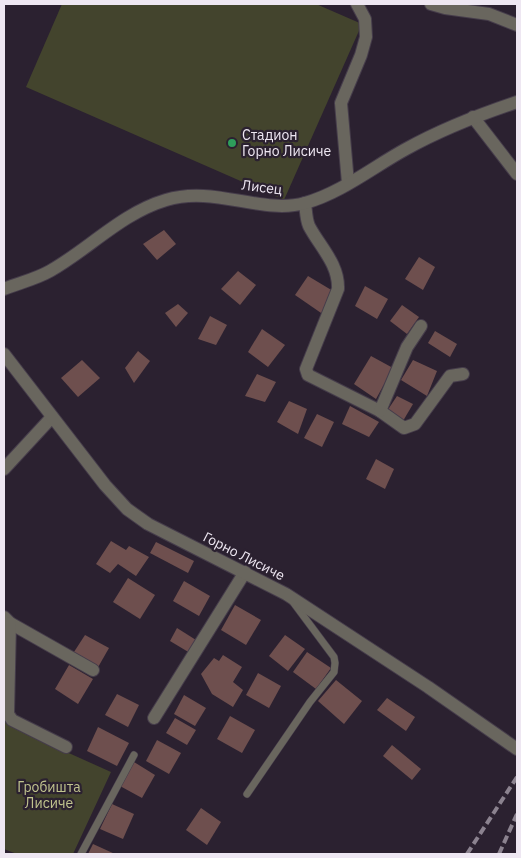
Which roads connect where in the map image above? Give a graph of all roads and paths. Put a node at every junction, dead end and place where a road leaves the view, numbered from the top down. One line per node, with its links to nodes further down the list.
1 (357, 4): 7 (street)
2 (431, 4): 3 (street)
3 (517, 25)
4 (517, 102): 5 (street, Лисец)
5 (473, 117): 6 (street); 7 (street, Лисец)
6 (517, 174)
7 (348, 183): 8 (street, Лисец)
8 (305, 203): 9 (street, Лисец); 13 (street)
9 (4, 289)
10 (421, 326): 13 (street)
11 (4, 354): 14 (street, Горно Лисиче)
12 (463, 374): 13 (street)
13 (380, 411)
14 (52, 417): 15 (street); 16 (street, Горно Лисиче)
15 (4, 469)
16 (245, 572): 17 (street, Горно Лисиче); 20 (street)
17 (286, 594): 22 (street, Горно Лисиче); 24 (lane)
18 (7, 620): 19 (street); 21 (street)
19 (93, 670)
20 (154, 718)
21 (66, 747)
22 (514, 747)
23 (134, 755): 25 (lane)
24 (247, 794)
25 (81, 854)

